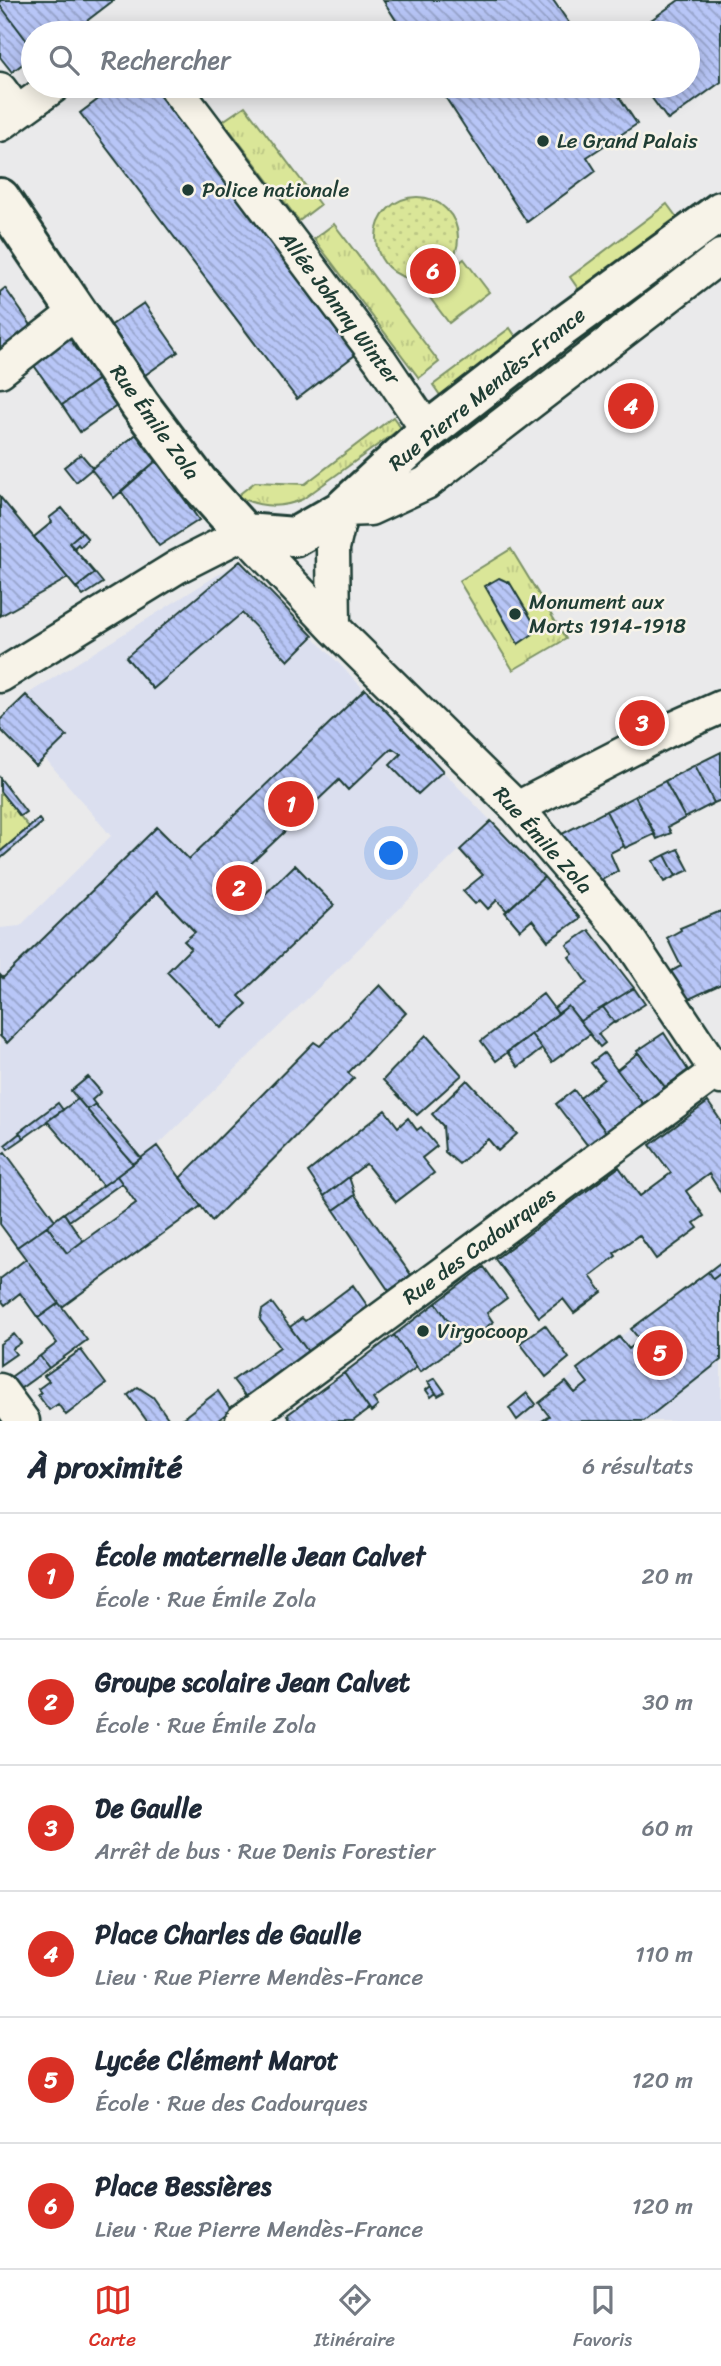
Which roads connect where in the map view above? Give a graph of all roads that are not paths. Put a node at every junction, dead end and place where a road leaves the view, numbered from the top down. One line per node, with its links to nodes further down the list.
1 (28, 98): 3 (street)
2 (183, 98): 9 (street, Allée Johnny Winter)
3 (6, 108)
4 (0, 198): 7 (main road, Rue Émile Zola)
5 (721, 211): 9 (main road, Rue Pierre Mendès-France)
6 (721, 256): 10 (street)
7 (77, 311): 8 (street); 11 (main road, Rue Émile Zola)
8 (0, 371)
9 (428, 431): 10 (main road, Rue Pierre Mendès-France)
10 (342, 510): 11 (main road, Rue Pierre Mendès-France); 12 (street)
11 (244, 533): 12 (street, Rue Émile Zola); 13 (street)
12 (334, 628): 15 (street, Rue Émile Zola)
13 (0, 676)
14 (721, 708): 15 (street)
15 (517, 808): 16 (street, Rue Émile Zola)
16 (719, 1072): 19 (street, Rue des Cadourques)
17 (0, 1390): 18 (street)
18 (23, 1421)
19 (242, 1421)

